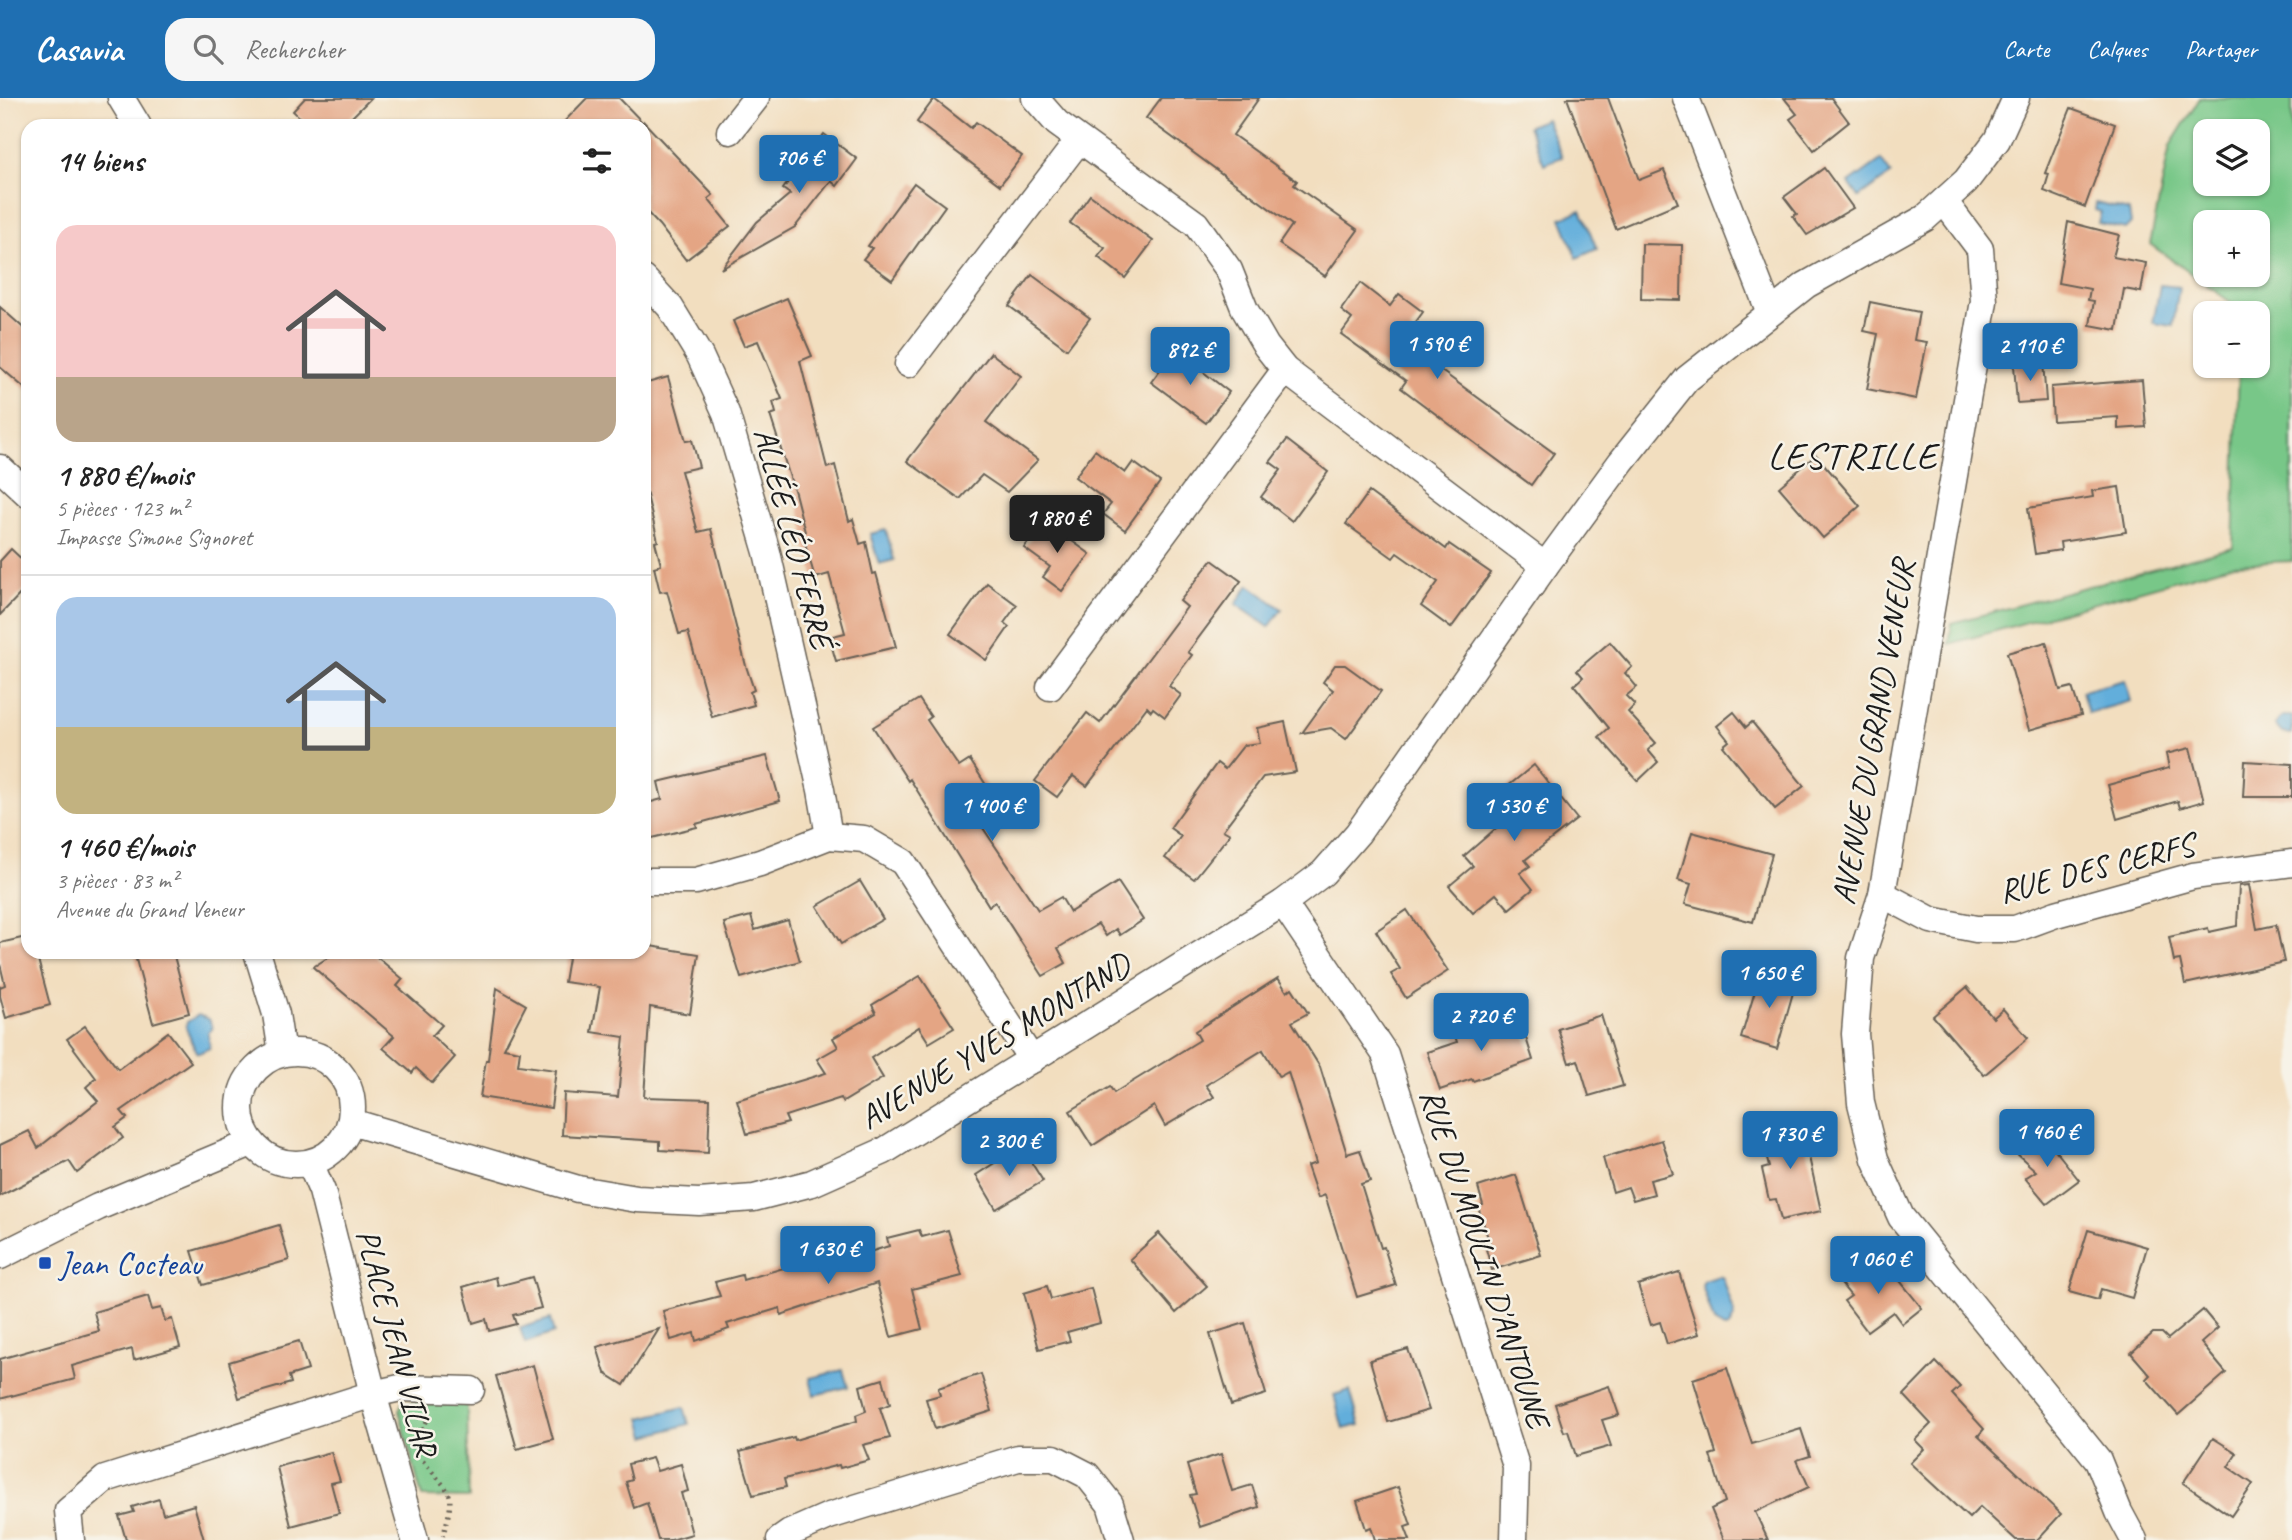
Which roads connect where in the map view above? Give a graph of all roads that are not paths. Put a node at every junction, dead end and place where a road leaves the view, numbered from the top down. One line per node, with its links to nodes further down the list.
1 (121, 98): 6 (street)
2 (756, 98): 7 (street)
3 (1035, 98): 8 (street)
4 (1686, 98): 11 (street)
5 (2016, 98): 9 (street, AVENUE YVES MONTAND)
6 (134, 119)
7 (730, 131)
8 (1079, 140): 12 (street); 13 (street)
9 (1944, 201): 11 (street, AVENUE YVES MONTAND); 21 (street, AVENUE DU GRAND VENEUR)
10 (651, 287): 18 (street, ALLÉE LÉO FERRÉ)
11 (1770, 313): 16 (street, AVENUE YVES MONTAND)
12 (908, 364)
13 (1285, 370): 16 (street); 17 (street)
14 (0, 468): 15 (street)
15 (21, 488)
16 (1545, 566): 22 (street, AVENUE YVES MONTAND)
17 (1050, 687)
18 (829, 836): 20 (street); 25 (street)
19 (2292, 863): 21 (street, RUE DES CERFS)
20 (651, 881)
21 (1882, 894): 37 (street, AVENUE DU GRAND VENEUR)
22 (1283, 903): 25 (street, AVENUE YVES MONTAND); 36 (street, RUE DU MOULIN D'ANTOUNE)
23 (259, 959): 24 (street)
24 (282, 1053): 26 (street); 27 (street)
25 (1032, 1060): 26 (street, AVENUE YVES MONTAND)
26 (351, 1122): 28 (street)
27 (251, 1143): 28 (street); 29 (street)
28 (310, 1163): 31 (street, PLACE JEAN VILAR)
29 (0, 1256)
30 (471, 1390): 31 (street)
31 (373, 1394): 32 (street); 33 (street, PLACE JEAN VILAR)
32 (71, 1540)
33 (415, 1540)
34 (780, 1540): 35 (street)
35 (1121, 1540)
36 (1514, 1540)
37 (2134, 1540)

